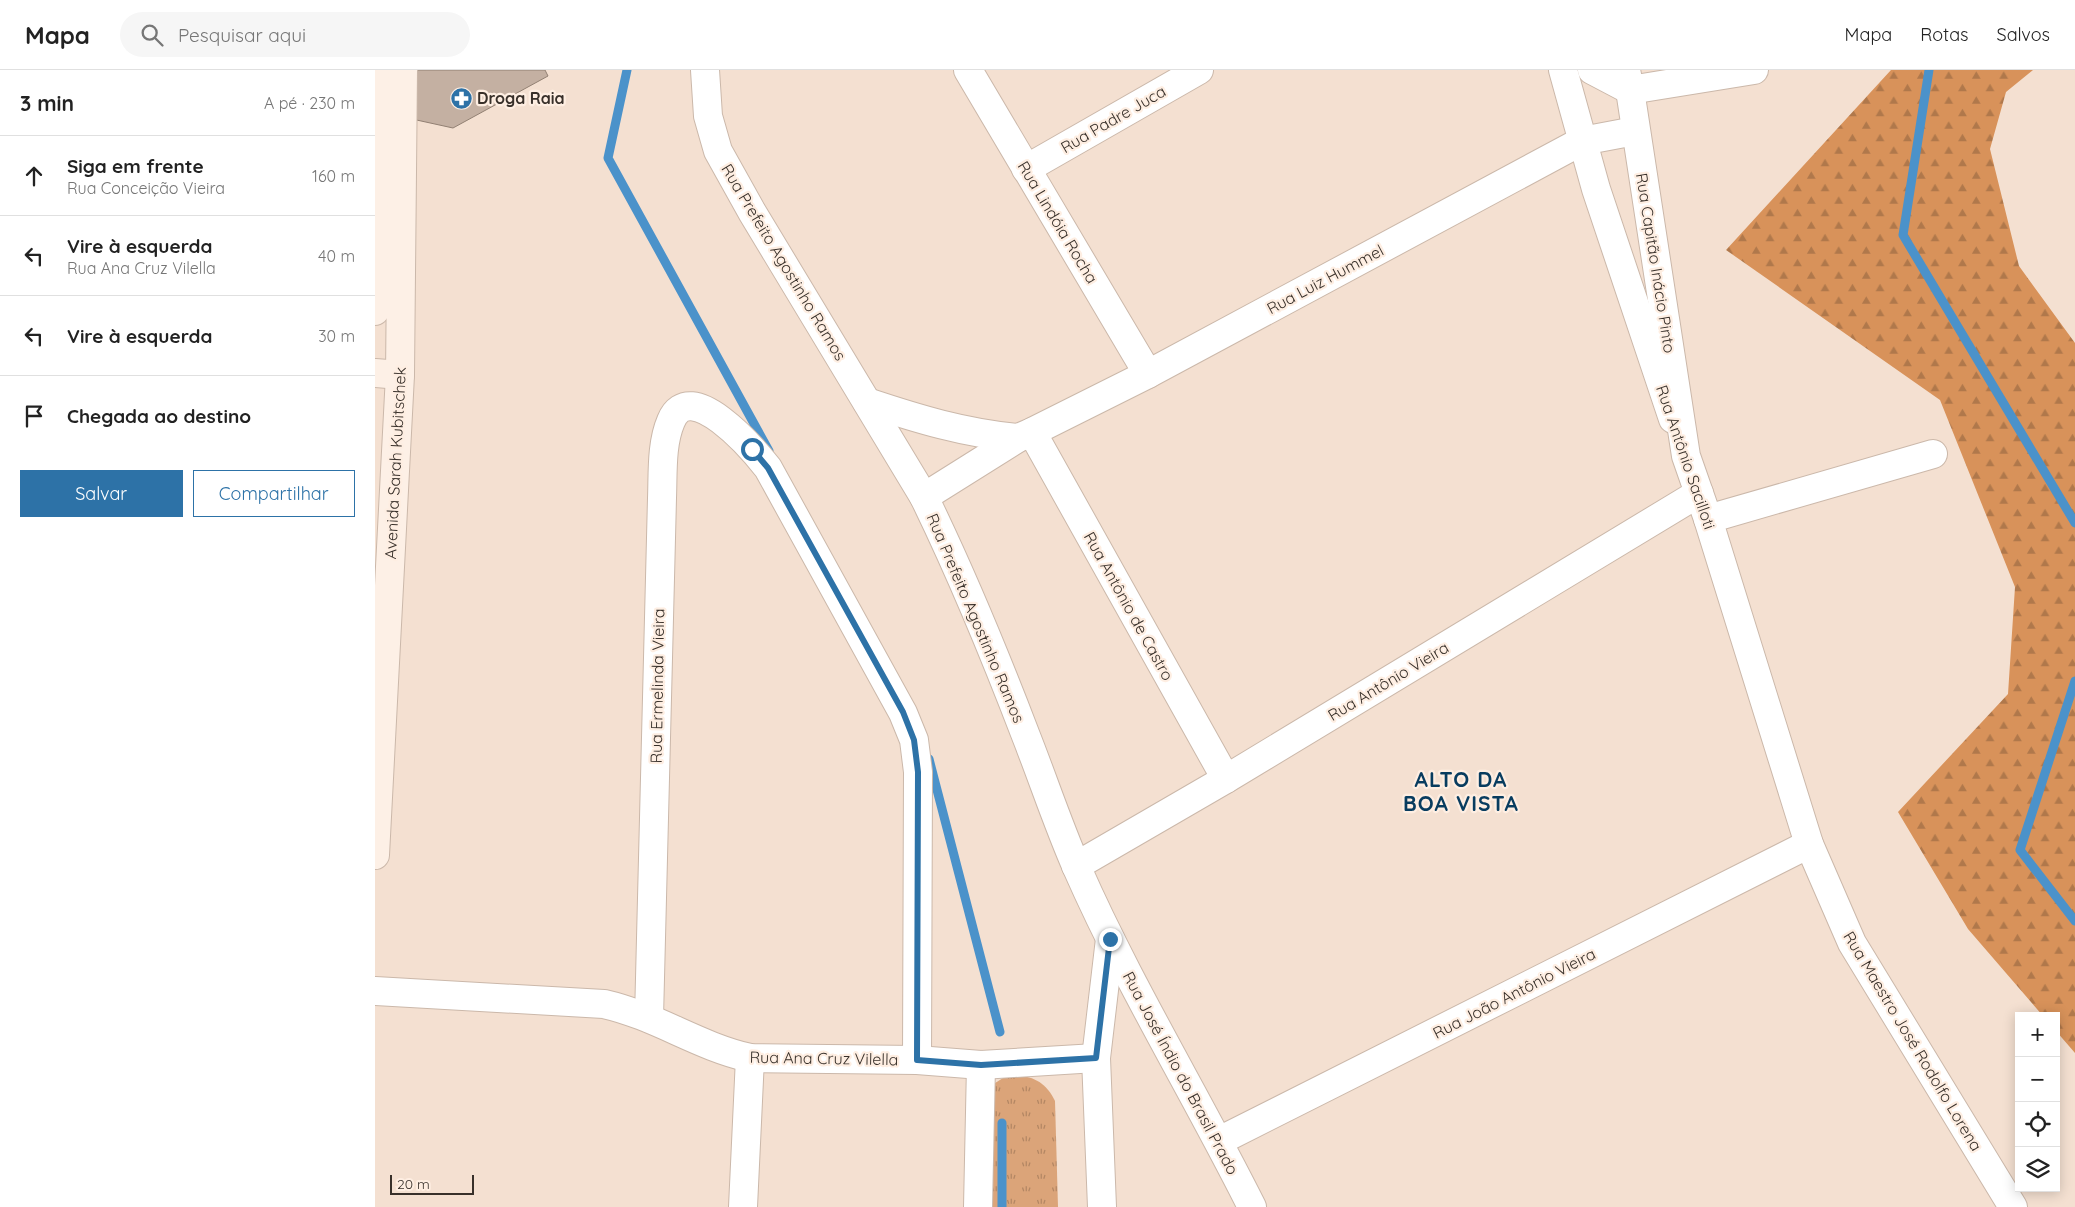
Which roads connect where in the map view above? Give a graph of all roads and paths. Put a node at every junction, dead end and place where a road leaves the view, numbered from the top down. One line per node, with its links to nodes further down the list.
1 (385, 70): 13 (main road)
2 (403, 70): 14 (main road, Avenida Sarah Kubitschek)
3 (705, 70): 16 (street, Rua Prefeito Agostinho Ramos)
4 (968, 70): 12 (street, Rua Lindóia Rocha)
5 (1199, 70): 12 (street, Rua Padre Juca)
6 (1563, 70): 11 (street, Rua Antônio Sacilloti)
7 (1591, 70): 9 (street)
8 (1754, 70): 9 (street)
9 (1628, 80): 10 (street, Rua Capitão Inácio Pinto)
10 (1635, 131): 11 (street, Rua Luiz Hummel); 19 (street, Rua Capitão Inácio Pinto)
11 (1582, 141): 15 (street, Rua Luiz Hummel); 19 (street, Rua Antônio Sacilloti)
12 (1026, 169): 15 (street, Rua Lindóia Rocha)
13 (375, 312)
14 (388, 374): 24 (main road, Avenida Sarah Kubitschek)
15 (1148, 374): 17 (street, Rua Luiz Hummel)
16 (867, 402): 17 (street); 20 (street, Rua Prefeito Agostinho Ramos)
17 (1025, 435): 20 (street, Rua Luiz Hummel); 22 (street, Rua Antônio de Castro)
18 (1933, 454): 21 (street, Rua Antônio Vieira)
19 (1686, 456): 21 (street, Rua Antônio Sacilloti)
20 (924, 497): 25 (street, Rua Prefeito Agostinho Ramos)
21 (1704, 506): 22 (street, Rua Antônio Vieira); 23 (street, Rua Antônio Sacilloti)
22 (1226, 779): 25 (street, Rua Antônio Vieira)
23 (1809, 844): 33 (street, Rua João Antônio Vieira); 38 (street, Rua Maestro José Rodolfo Lorena)
24 (375, 855)
25 (1076, 866): 26 (street, Rua Prefeito Agostinho Ramos)
26 (1110, 939): 30 (street); 33 (street, Rua José Índio do Brasil Prado)
27 (375, 991): 28 (street, Rua Ana Cruz Vilella)
28 (649, 1018): 29 (street, Rua Ana Cruz Vilella); 31 (street, Rua Ermelinda Vieira)
29 (750, 1058): 31 (street, Rua Ana Cruz Vilella); 34 (street)
30 (1096, 1058): 32 (street, Rua Ana Cruz Vilella); 36 (street)
31 (917, 1060): 32 (street, Rua Ana Cruz Vilella)
32 (981, 1065): 35 (street)
33 (1219, 1141): 37 (street, Rua José Índio do Brasil Prado)
34 (743, 1207)
35 (978, 1207)
36 (1102, 1207)
37 (1252, 1207)
38 (2013, 1207)

